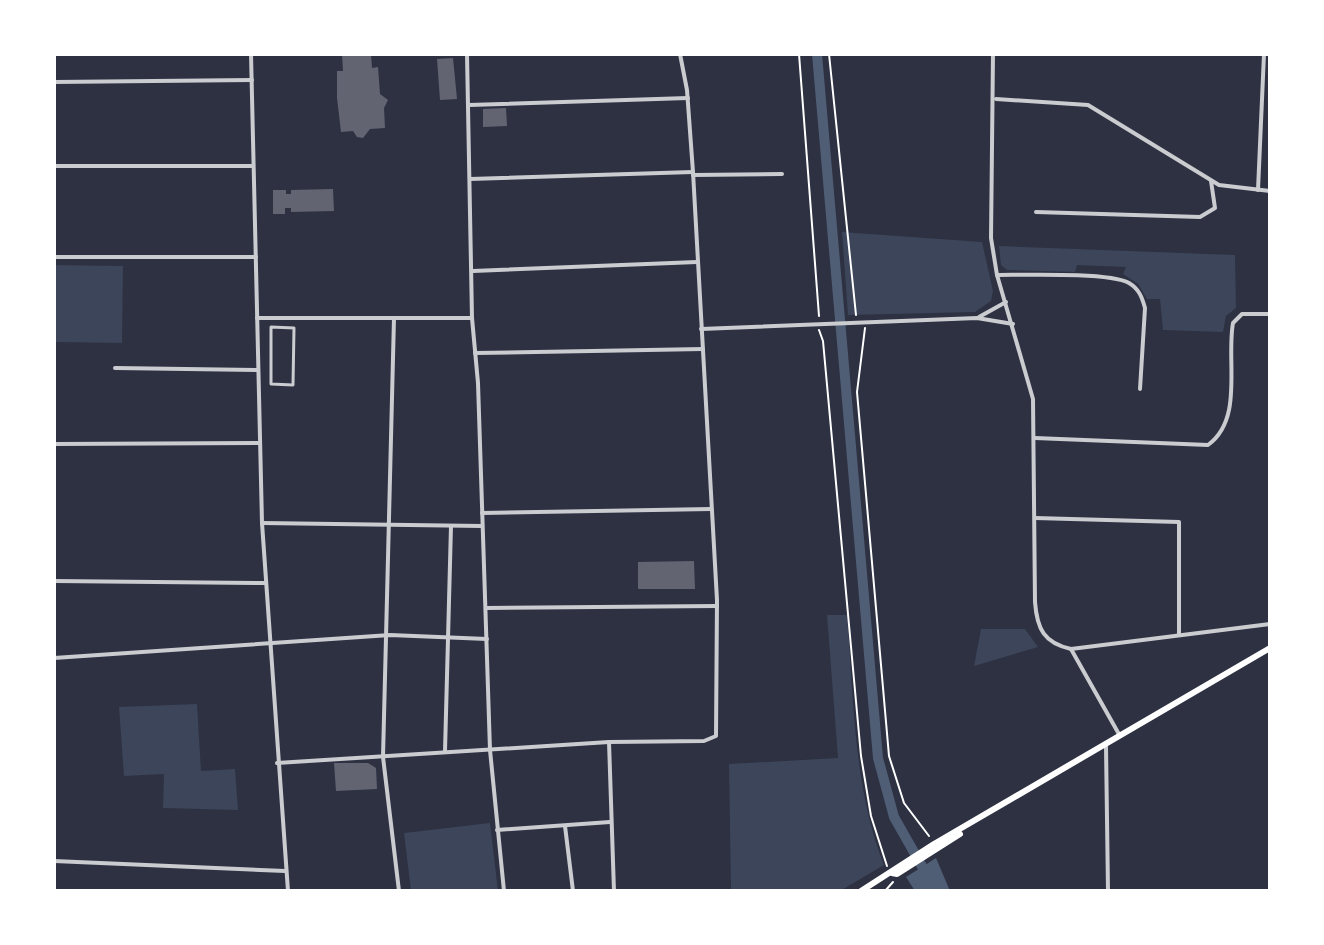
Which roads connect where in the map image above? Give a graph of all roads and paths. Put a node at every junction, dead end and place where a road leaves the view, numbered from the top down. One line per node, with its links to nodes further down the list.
1 (251, 54): 8 (street)
2 (467, 54): 12 (street)
3 (680, 54): 10 (street)
4 (799, 54): 34 (path)
5 (829, 54): 33 (path)
6 (993, 54): 11 (street)
7 (1264, 54): 19 (street)
8 (252, 80): 9 (street); 14 (street)
9 (54, 82)
10 (688, 98): 12 (street); 15 (street)
11 (995, 99): 18 (street); 26 (street)
12 (469, 105): 17 (street)
13 (54, 166): 14 (street)
14 (253, 166): 23 (street)
15 (693, 174): 16 (street); 17 (street); 24 (street)
16 (782, 174)
17 (470, 179): 25 (street)
18 (1211, 181): 19 (street); 21 (street)
19 (1258, 190): 20 (street)
20 (1270, 191)
21 (1036, 212)
22 (54, 257): 23 (street)
23 (256, 257): 29 (street)
24 (697, 262): 25 (street); 37 (street)
25 (473, 271): 31 (street)
26 (997, 275): 27 (street); 42 (street)
27 (1006, 302): 32 (street); 35 (street)
28 (1270, 314): 43 (street)
29 (257, 318): 30 (street); 41 (street)
30 (394, 318): 31 (street); 50 (street)
31 (472, 318): 39 (street)
32 (977, 318): 33 (street); 35 (street)
33 (865, 322): 34 (street); 76 (path)
34 (820, 324): 37 (street); 79 (path)
35 (1013, 324): 43 (street)
36 (271, 327): 36 (street)
37 (701, 329): 38 (street)
38 (703, 349): 39 (street); 46 (street)
39 (475, 353): 47 (street)
40 (115, 368): 41 (street)
41 (258, 370): 44 (street)
42 (1140, 389)
43 (1035, 438): 48 (street)
44 (259, 443): 45 (street); 49 (street)
45 (54, 444)
46 (712, 509): 47 (street); 55 (street)
47 (482, 513): 52 (street)
48 (1035, 518): 59 (street); 64 (street)
49 (262, 523): 50 (street); 54 (street)
50 (388, 525): 51 (street); 58 (street)
51 (451, 526): 52 (street); 60 (street)
52 (482, 526): 56 (street)
53 (54, 581): 54 (street)
54 (266, 583): 62 (street)
55 (717, 606): 56 (street); 67 (street)
56 (486, 608): 61 (street)
57 (1270, 624): 59 (street)
58 (386, 635): 60 (street); 62 (street); 71 (street)
59 (1179, 635): 64 (street)
60 (447, 637): 61 (street); 70 (street)
61 (487, 639): 69 (street)
62 (268, 645): 65 (street); 72 (street)
63 (1270, 648): 66 (main road)
64 (1071, 649): 66 (street)
65 (54, 658)
66 (1121, 738): 68 (main road)
67 (609, 742): 69 (street); 73 (street)
68 (1106, 746): 76 (main road); 89 (street)
69 (490, 750): 70 (street); 75 (street)
70 (445, 751): 71 (street)
71 (383, 757): 72 (street); 81 (street)
72 (277, 763): 78 (street)
73 (611, 822): 74 (street); 84 (street)
74 (565, 826): 75 (street); 83 (street)
75 (497, 830): 82 (street)
76 (934, 845): 79 (main road)
77 (54, 861): 78 (street)
78 (285, 871): 80 (street)
79 (891, 873): 85 (main road); 86 (path)
80 (288, 891)
81 (399, 891)
82 (504, 891)
83 (573, 891)
84 (614, 891)
85 (861, 891)
86 (885, 891)
87 (890, 891): 88 (path)
88 (904, 891)
89 (1108, 891)

